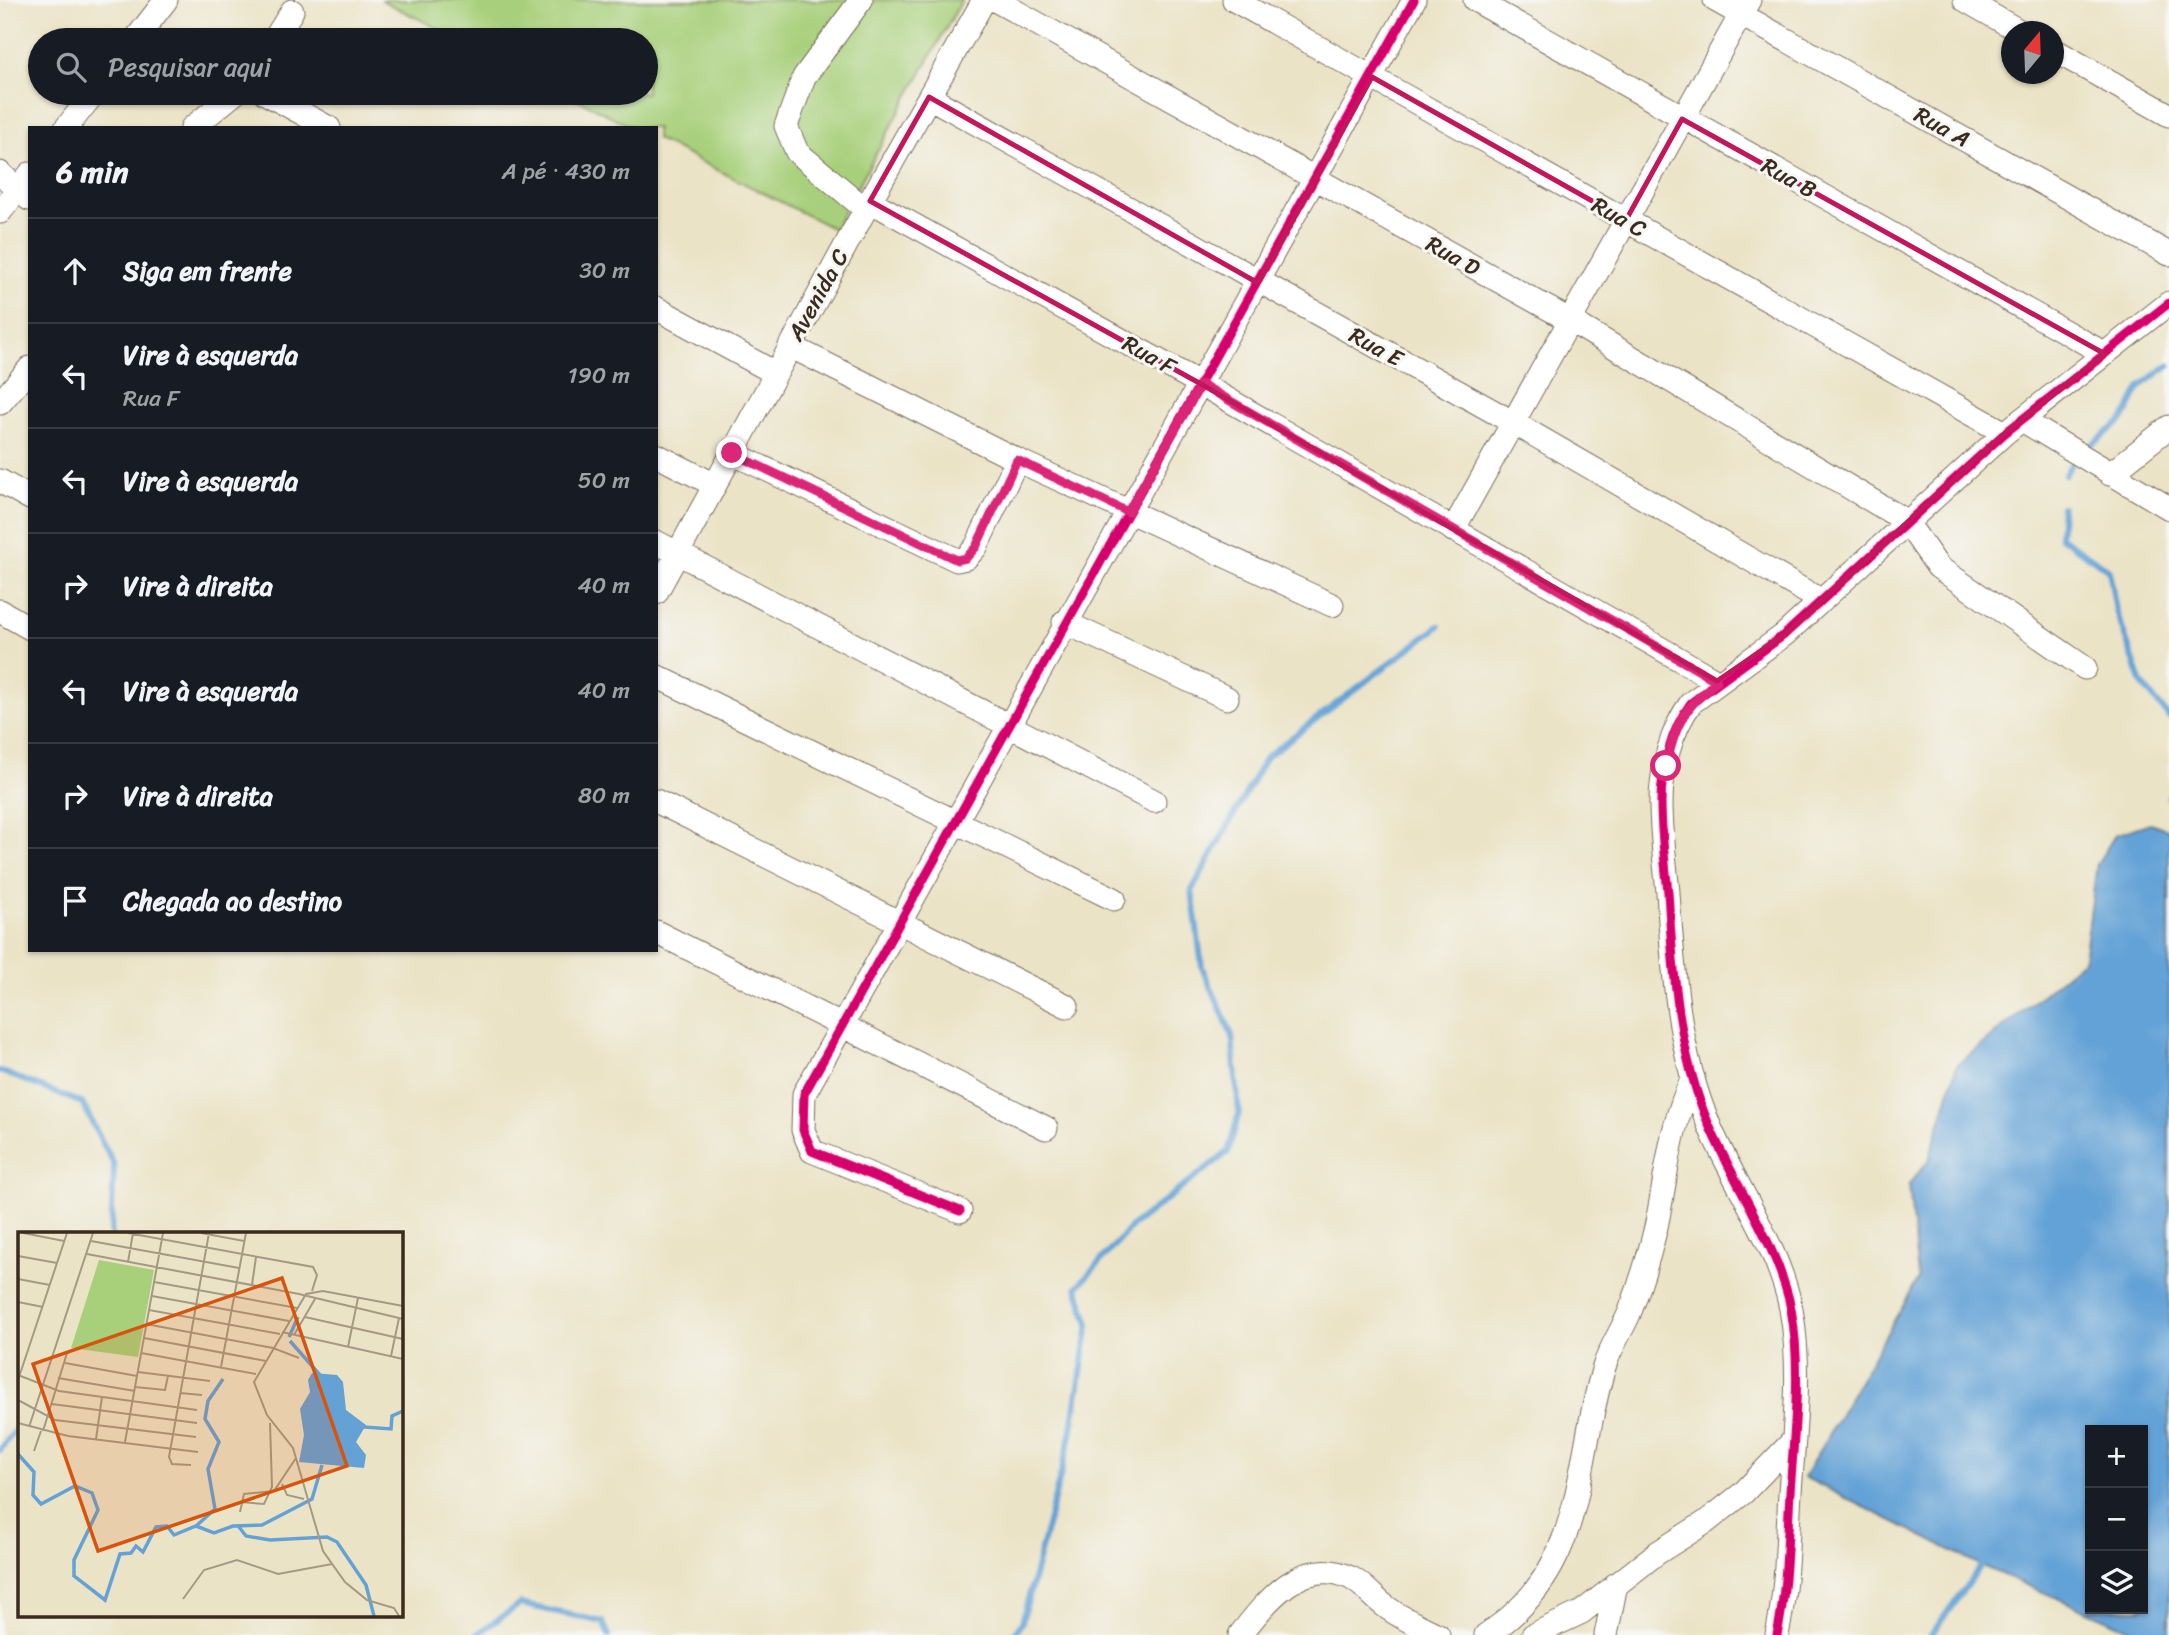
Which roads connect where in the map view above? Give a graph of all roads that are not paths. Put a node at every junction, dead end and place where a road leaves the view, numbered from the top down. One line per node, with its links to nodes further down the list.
1 (166, 0): 13 (street)
2 (861, 0): 29 (street, Rua F)
3 (984, 0): 17 (street, Avenida C)
4 (995, 0): 27 (street, Rua D)
5 (1234, 0): 16 (street, Rua C)
6 (1414, 0): 16 (street)
7 (1475, 0): 22 (street, Rua B)
8 (1715, 0): 10 (street, Rua A)
9 (1965, 0): 12 (street)
10 (1745, 7): 22 (street); 32 (street, Rua A)
11 (292, 11): 14 (street)
12 (2002, 21)
13 (144, 28)
14 (281, 28)
15 (2064, 56): 21 (street)
16 (1372, 77): 27 (street); 31 (street, Rua C)
17 (929, 97): 29 (street, Avenida C); 33 (street, Rua E)
18 (84, 105): 23 (street)
19 (220, 105): 24 (street)
20 (287, 105): 25 (street)
21 (2169, 115)
22 (1682, 119): 31 (street); 38 (street, Rua B)
23 (68, 126)
24 (194, 126)
25 (325, 126)
26 (0, 173): 28 (street)
27 (1314, 179): 33 (street); 36 (street, Rua D)
28 (26, 187): 30 (street)
29 (867, 205): 37 (street, Avenida C); 41 (street, Rua F)
30 (0, 212)
31 (1626, 220): 36 (street); 44 (street, Rua C)
32 (2169, 254)
33 (1258, 283): 41 (street); 43 (street, Rua E)
34 (2169, 303): 38 (street)
35 (658, 309): 40 (street)
36 (1571, 321): 43 (street); 55 (street, Rua D)
37 (790, 346): 40 (street, Avenida C); 48 (street)
38 (2105, 354): 44 (street)
39 (28, 370): 42 (street)
40 (775, 373): 46 (street, Avenida C)
41 (1201, 384): 54 (street); 56 (street, Rua F)
42 (0, 402)
43 (1514, 423): 56 (street); 60 (street, Rua E)
44 (2013, 427): 49 (street, Rua C); 55 (street)
45 (2169, 427): 49 (street)
46 (732, 453): 48 (street); 51 (street, Avenida C)
47 (658, 456): 51 (street)
48 (1017, 460): 54 (street)
49 (2110, 474): 53 (street, Rua C)
50 (0, 481): 52 (street)
51 (715, 485): 58 (street, Avenida C)
52 (28, 497)
53 (2169, 508)
54 (1128, 512): 61 (street); 63 (street)
55 (1906, 521): 60 (street); 65 (street)
56 (1453, 530): 67 (street, Rua F)
57 (658, 543): 58 (street)
58 (678, 552): 59 (street, Avenida C); 69 (street)
59 (658, 589)
60 (1822, 601): 67 (street)
61 (1332, 605)
62 (0, 611): 64 (street)
63 (1065, 622): 68 (street); 69 (street)
64 (28, 627)
65 (2085, 668)
66 (658, 677): 72 (street)
67 (1717, 681): 78 (street)
68 (1227, 698)
69 (1008, 725): 70 (street); 72 (street)
70 (1154, 801)
71 (658, 803): 74 (street)
72 (956, 820): 73 (street); 74 (street)
73 (1114, 899)
74 (900, 922): 76 (street); 77 (street)
75 (658, 933): 77 (street)
76 (1067, 1006)
77 (841, 1025): 79 (street); 80 (street)
78 (1693, 1078): 81 (street); 85 (street)
79 (1046, 1129)
80 (960, 1211)
81 (1794, 1440): 82 (street); 88 (street)
82 (1616, 1584): 86 (street); 87 (street)
83 (1241, 1635): 84 (street)
84 (1438, 1635)
85 (1486, 1635)
86 (1533, 1635)
87 (1606, 1635)
88 (1777, 1635)

